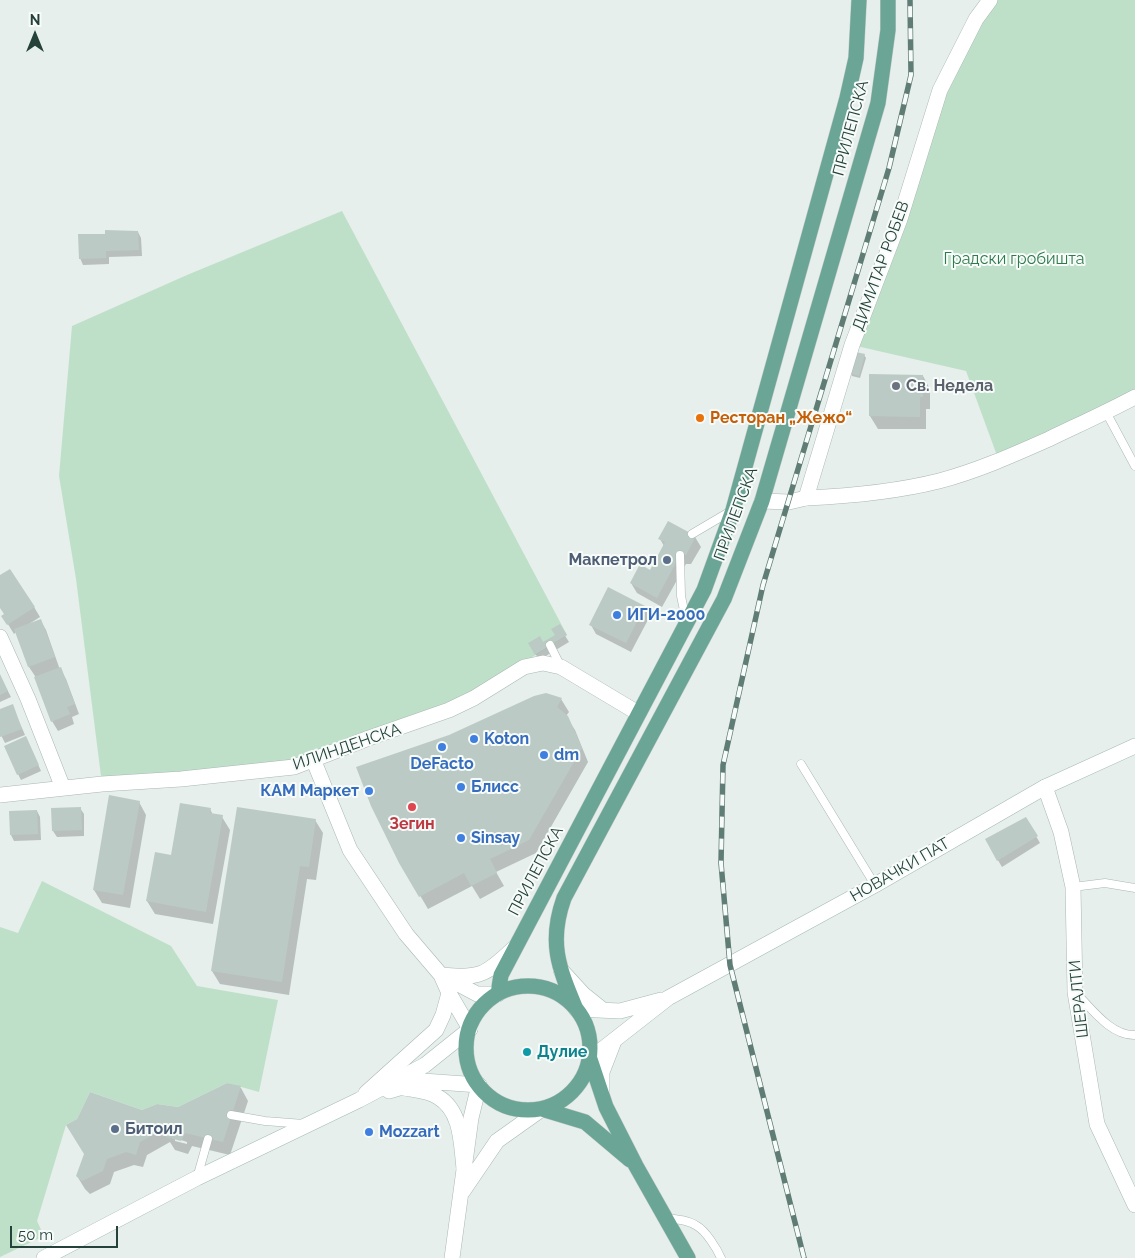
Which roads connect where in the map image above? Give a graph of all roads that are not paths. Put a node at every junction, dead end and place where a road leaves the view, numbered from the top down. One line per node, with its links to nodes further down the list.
1 (859, 0): 9 (main road, ПРИЛЕПСКА)
2 (888, 0): 8 (main road, ПРИЛЕПСКА)
3 (990, 0): 7 (street, ДИМИТАР РОБЕВ)
4 (1135, 397): 5 (street)
5 (1106, 412): 6 (lane); 7 (street)
6 (1135, 466)
7 (806, 498): 8 (street)
8 (762, 501): 27 (main road, ПРИЛЕПСКА)
9 (733, 510): 10 (lane); 12 (main road, ПРИЛЕПСКА)
10 (692, 534)
11 (680, 555): 12 (lane)
12 (687, 624): 16 (main road, ПРИЛЕПСКА)
13 (0, 637): 21 (street)
14 (550, 645): 15 (lane)
15 (561, 667): 16 (street, ИЛИНДЕНСКА); 18 (street, ИЛИНДЕНСКА)
16 (638, 714): 26 (main road, ПРИЛЕПСКА)
17 (1135, 746): 20 (street, НОВАЧКИ ПАТ)
18 (314, 759): 21 (street, ИЛИНДЕНСКА); 28 (street)
19 (801, 764): 23 (lane)
20 (1045, 787): 23 (street, НОВАЧКИ ПАТ); 24 (street, ШЕРАЛТИ)
21 (63, 788): 22 (street, ИЛИНДЕНСКА)
22 (2, 791)
23 (876, 884): 32 (street, НОВАЧКИ ПАТ)
24 (1073, 887): 25 (lane); 29 (street, ШЕРАЛТИ)
25 (1135, 888)
26 (516, 946): 28 (street); 31 (main road, ПРИЛЕПСКА)
27 (560, 969): 33 (main road, ПРИЛЕПСКА); 34 (street)
28 (441, 975): 30 (street); 31 (street)
29 (1075, 992): 36 (lane); 51 (street, ШЕРАЛТИ)
30 (449, 993): 35 (street); 42 (street)
31 (498, 994): 33 (main road); 35 (main road)
32 (668, 998): 34 (street); 37 (street)
33 (576, 1010): 34 (street); 38 (main road)
34 (603, 1010)
35 (470, 1029): 39 (main road); 42 (street)
36 (1135, 1035)
37 (614, 1041): 38 (street); 41 (street)
38 (590, 1059): 41 (main road); 43 (main road)
39 (478, 1086): 40 (street); 43 (main road); 48 (street)
40 (400, 1088): 42 (street); 48 (street)
41 (602, 1095): 47 (main road)
42 (359, 1100): 45 (street)
43 (542, 1109): 47 (main road); 50 (street)
44 (231, 1115): 45 (lane)
45 (308, 1124): 49 (street)
46 (208, 1139): 49 (lane)
47 (636, 1166): 52 (main road)
48 (464, 1168): 50 (street)
49 (197, 1178): 53 (street)
50 (462, 1192): 54 (street)
51 (1135, 1204)
52 (665, 1218): 55 (main road); 56 (lane)
53 (44, 1258)
54 (452, 1258)
55 (688, 1258)
56 (721, 1258)

